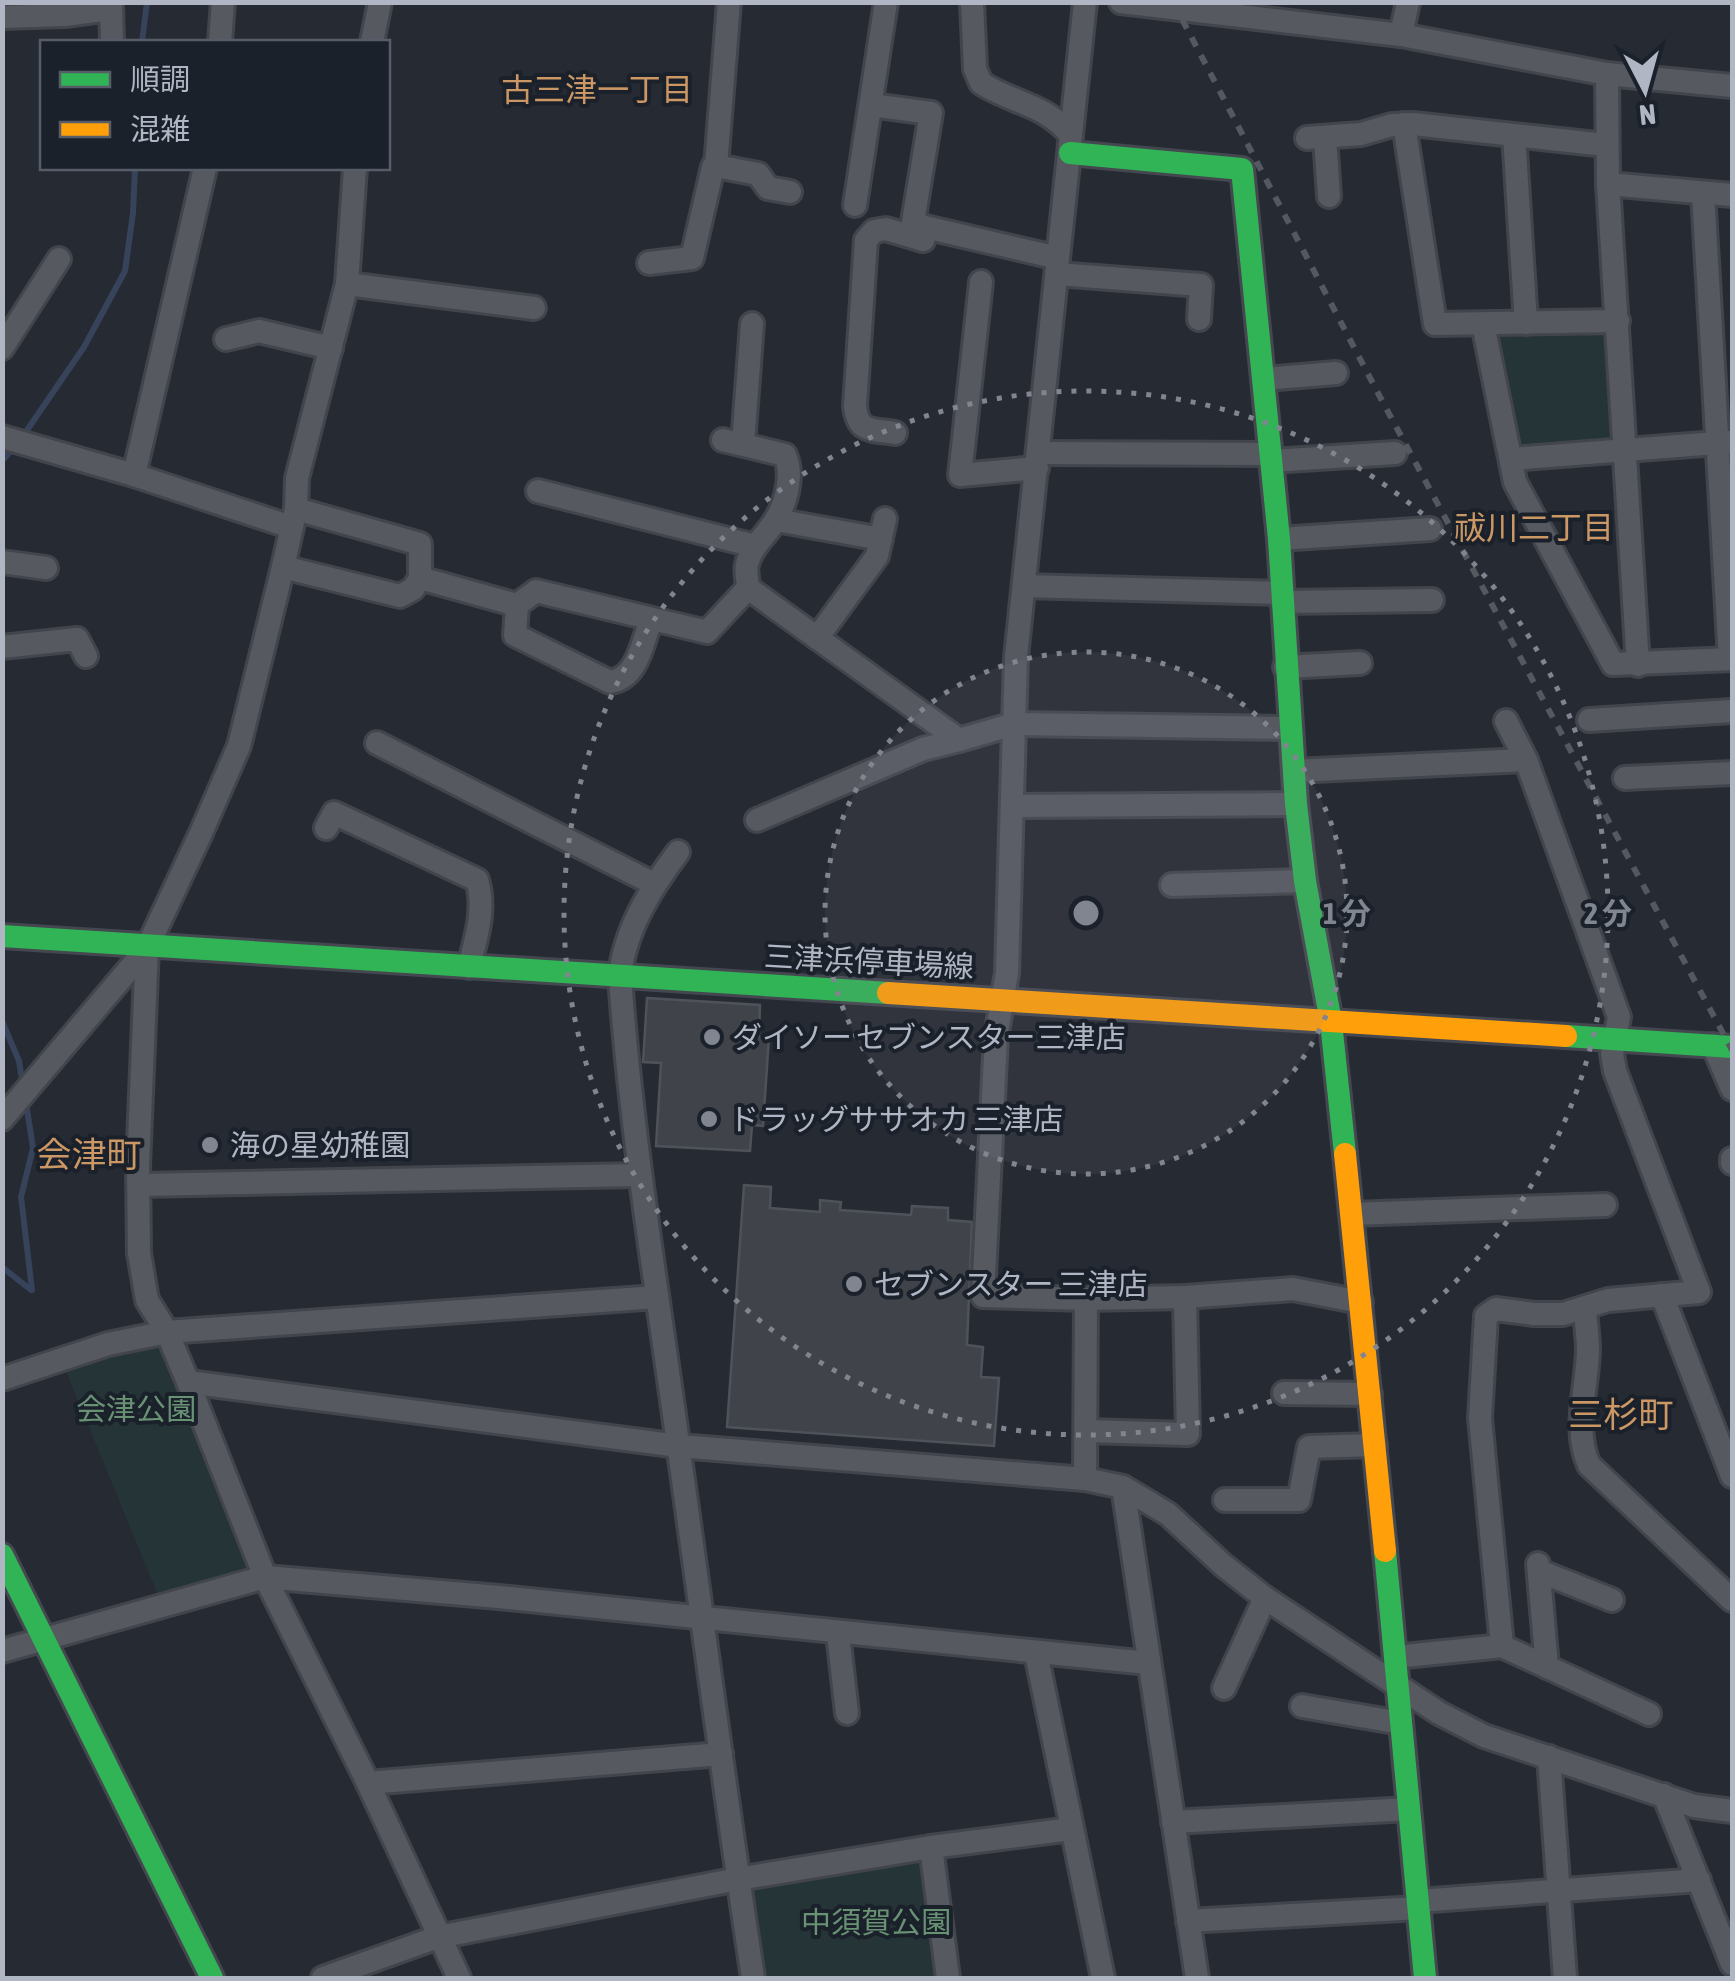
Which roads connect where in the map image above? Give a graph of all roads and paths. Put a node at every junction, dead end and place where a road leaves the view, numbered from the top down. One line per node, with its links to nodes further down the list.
1 (223, 2): 15 (street)
2 (380, 2): 16 (street)
3 (729, 2): 24 (street)
4 (886, 2): 19 (street)
5 (972, 2): 22 (street)
6 (1085, 2): 22 (street)
7 (1121, 2): 10 (street)
8 (1408, 2): 13 (street)
9 (111, 6): 12 (street); 14 (street)
10 (1212, 7): 11 (street)
11 (1240, 10): 13 (street)
12 (2, 18)
13 (1401, 35): 17 (street)
14 (112, 40)
15 (220, 40)
16 (372, 40)
17 (1607, 74): 18 (street); 23 (street)
18 (1732, 86)
19 (871, 105): 32 (street); 33 (street)
20 (1404, 124): 21 (street); 30 (street); 43 (street)
21 (1514, 135): 23 (street); 42 (street)
22 (1070, 144): 36 (street); 49 (street)
23 (1606, 145): 27 (street)
24 (716, 166): 28 (street); 35 (street)
25 (205, 170): 58 (street)
26 (355, 170): 38 (street)
27 (1608, 184): 29 (street); 41 (street)
28 (790, 192)
29 (1703, 193): 31 (street); 52 (street)
30 (1330, 196)
31 (1732, 196)
32 (855, 205)
33 (923, 240): 36 (street); 50 (street)
34 (59, 259): 46 (street)
35 (649, 262)
36 (1058, 266): 40 (street); 57 (street)
37 (981, 282): 57 (street)
38 (347, 284): 39 (street); 47 (street)
39 (534, 308)
40 (1198, 319)
41 (1618, 320): 42 (street); 53 (street)
42 (1526, 323): 43 (street)
43 (1483, 324): 56 (street)
44 (744, 337): 61 (street)
45 (226, 340): 47 (street)
46 (2, 348)
47 (331, 348): 60 (street)
48 (1336, 373): 49 (street)
49 (1265, 379): 55 (street)
50 (894, 433)
51 (2, 437): 58 (street)
52 (1725, 442): 53 (street); 78 (street)
53 (1626, 450): 56 (street); 80 (street)
54 (1395, 454): 55 (street)
55 (1272, 458): 57 (street); 63 (street)
56 (1512, 459): 80 (street)
57 (1038, 461): 69 (street)
58 (134, 475): 60 (street)
59 (538, 491): 64 (street)
60 (294, 518): 66 (street); 68 (street)
61 (776, 520): 64 (street); 75 (street)
62 (1430, 529): 63 (street)
63 (1280, 540): 71 (street)
64 (755, 546): 70 (street)
65 (2, 562): 67 (street)
66 (284, 567): 68 (street); 102 (street)
67 (46, 568)
68 (420, 578): 73 (street)
69 (1024, 586): 71 (street); 85 (street)
70 (748, 588): 74 (street); 75 (street)
71 (1282, 598): 72 (street); 81 (street)
72 (1432, 600)
73 (517, 605): 74 (street); 74 (street)
74 (651, 620)
75 (817, 638): 87 (street)
76 (2, 646): 77 (street)
77 (86, 656)
78 (1731, 659): 80 (street)
79 (1360, 664): 81 (street)
80 (1638, 665)
81 (1285, 667): 86 (street)
82 (1732, 711): 83 (street)
83 (1590, 720)
84 (1506, 721): 89 (street)
85 (1014, 724): 86 (street); 87 (street); 94 (street)
86 (1290, 728): 90 (street)
87 (959, 740): 95 (street)
88 (377, 743): 99 (street)
89 (1526, 760): 90 (street); 107 (street)
90 (1294, 771): 93 (street)
91 (1732, 772): 92 (street)
92 (1625, 778)
93 (1296, 804): 94 (street); 98 (street)
94 (1012, 806): 105 (street)
95 (757, 820)
96 (326, 828): 103 (street)
97 (678, 852): 99 (street)
98 (1305, 881): 100 (street); 106 (street)
99 (654, 884): 104 (street)
100 (1172, 885)
101 (2, 936): 102 (street, 三津浜停車場線)
102 (148, 948): 103 (street, 三津浜停車場線); 110 (street); 112 (street)
103 (469, 967): 104 (street, 三津浜停車場線)
104 (620, 976): 105 (street, 三津浜停車場線); 111 (street)
105 (1002, 998): 106 (street, 三津浜停車場線); 118 (street)
106 (1331, 1022): 107 (street, 三津浜停車場線); 114 (street)
107 (1615, 1037): 108 (street, 三津浜停車場線); 115 (street)
108 (1723, 1046): 109 (street)
109 (1732, 1089)
110 (2, 1119)
111 (639, 1175): 112 (street); 116 (street)
112 (139, 1185): 121 (street)
113 (1604, 1205): 114 (street)
114 (1352, 1214): 119 (street)
115 (1662, 1295): 120 (street); 126 (street)
116 (657, 1297): 121 (street); 129 (street)
117 (1185, 1297): 118 (street); 119 (street); 127 (street)
118 (1086, 1299): 127 (street)
119 (1362, 1302): 125 (street)
120 (1585, 1310): 138 (street); 142 (street)
121 (166, 1332): 122 (street); 123 (street)
122 (2, 1380)
123 (188, 1382): 129 (street); 135 (street)
124 (1284, 1393): 125 (street)
125 (1370, 1394): 128 (street)
126 (1723, 1422): 130 (street)
127 (1086, 1431): 131 (street)
128 (1375, 1445): 133 (street); 145 (street)
129 (679, 1446): 131 (street); 139 (street)
130 (1732, 1476)
131 (1085, 1478): 132 (street)
132 (1123, 1487): 136 (street); 146 (street)
133 (1225, 1500)
134 (2, 1555): 141 (street)
135 (264, 1577): 139 (street); 141 (street); 156 (street)
136 (1265, 1598): 148 (street); 149 (street)
137 (1612, 1600): 147 (street)
138 (1732, 1600)
139 (700, 1620): 140 (street); 154 (street)
140 (838, 1634): 144 (street); 151 (street)
141 (41, 1639): 143 (street); 170 (street)
142 (1502, 1646): 145 (street); 147 (street)
143 (2, 1651)
144 (1036, 1653): 146 (street); 161 (street)
145 (1395, 1656): 148 (street)
146 (1148, 1663): 160 (street)
147 (1547, 1667): 152 (street)
148 (1398, 1684): 153 (street); 155 (street)
149 (1224, 1688)
150 (1302, 1706): 153 (street)
151 (847, 1714)
152 (1649, 1714)
153 (1401, 1723): 158 (street)
154 (722, 1754): 156 (street); 163 (street)
155 (1549, 1757): 157 (street); 165 (street)
156 (368, 1783): 168 (street)
157 (1664, 1795): 159 (street); 164 (street)
158 (1409, 1809): 160 (street); 166 (street)
159 (1732, 1811)
160 (1172, 1822): 167 (street)
161 (1071, 1829): 162 (street); 175 (street)
162 (930, 1847): 163 (street); 174 (street)
163 (738, 1879): 168 (street); 173 (street)
164 (1699, 1880): 165 (street); 169 (street)
165 (1559, 1891): 166 (street); 178 (street)
166 (1418, 1904): 167 (street); 177 (street)
167 (1188, 1921): 176 (street)
168 (438, 1936): 171 (street); 172 (street)
169 (1732, 1964)
170 (212, 1978)
171 (324, 1978)
172 (458, 1978)
173 (753, 1978)
174 (948, 1978)
175 (1103, 1978)
176 (1197, 1978)
177 (1425, 1978)
178 (1565, 1978)

